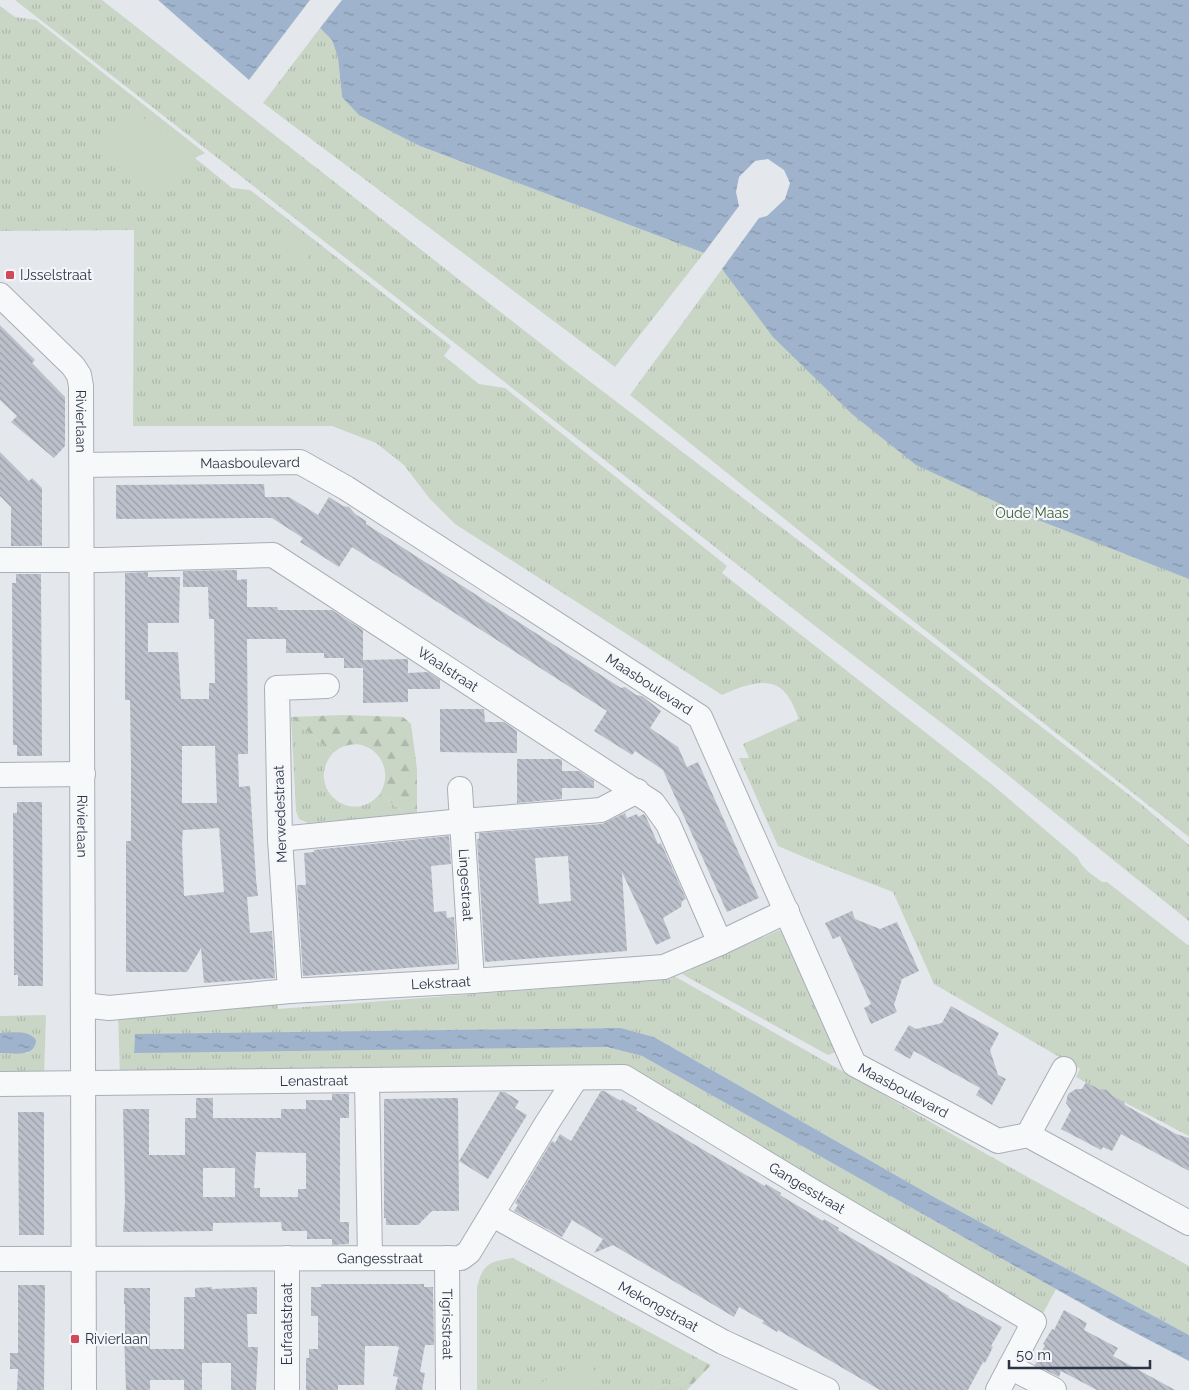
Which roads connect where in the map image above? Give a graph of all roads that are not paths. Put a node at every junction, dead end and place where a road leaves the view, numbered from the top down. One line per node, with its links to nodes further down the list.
1 (0, 295): 2 (street, Rivierlaan)
2 (82, 465): 4 (street, Rivierlaan); 12 (street, Maasboulevard)
3 (0, 560): 4 (street, Waalstraat)
4 (82, 560): 6 (street, Rivierlaan); 9 (street, Waalstraat)
5 (327, 686): 11 (street, Merwedestraat)
6 (83, 774): 7 (street); 16 (street, Rivierlaan)
7 (0, 775)
8 (460, 789): 10 (street, Lingestraat)
9 (637, 791): 10 (street); 13 (street, Waalstraat)
10 (462, 821): 11 (street); 14 (street, Lingestraat)
11 (280, 839): 15 (street, Merwedestraat)
12 (787, 911): 13 (street, Lekstraat); 22 (street, Maasboulevard)
13 (720, 942): 14 (street, Lekstraat)
14 (472, 981): 15 (street, Lekstraat)
15 (290, 991): 16 (street, Lekstraat)
16 (83, 1005): 20 (street, Rivierlaan)
17 (1064, 1069): 22 (street)
18 (576, 1078): 19 (street, Gangesstraat); 23 (street, Gangesstraat); 30 (street, Gangesstraat)
19 (367, 1080): 20 (street, Lenastraat); 26 (street, Lenastraat)
20 (83, 1083): 21 (street, Lenastraat); 29 (street, Rivierlaan)
21 (0, 1084)
22 (1028, 1135): 24 (street)
23 (493, 1214): 27 (street, Gangesstraat); 34 (street, Mekongstraat)
24 (1189, 1223)
25 (287, 1258): 26 (street, Gangesstraat); 29 (street, Gangesstraat); 32 (street, Eufraatstraat)
26 (370, 1258): 27 (street, Gangesstraat)
27 (447, 1258): 33 (street, Tigrisstraat)
28 (0, 1259): 29 (street, Gangesstraat)
29 (84, 1259): 31 (street, Rivierlaan)
30 (1010, 1367): 35 (street); 36 (street)
31 (84, 1390)
32 (287, 1390)
33 (448, 1390)
34 (827, 1390)
35 (998, 1390)
36 (1054, 1390)

